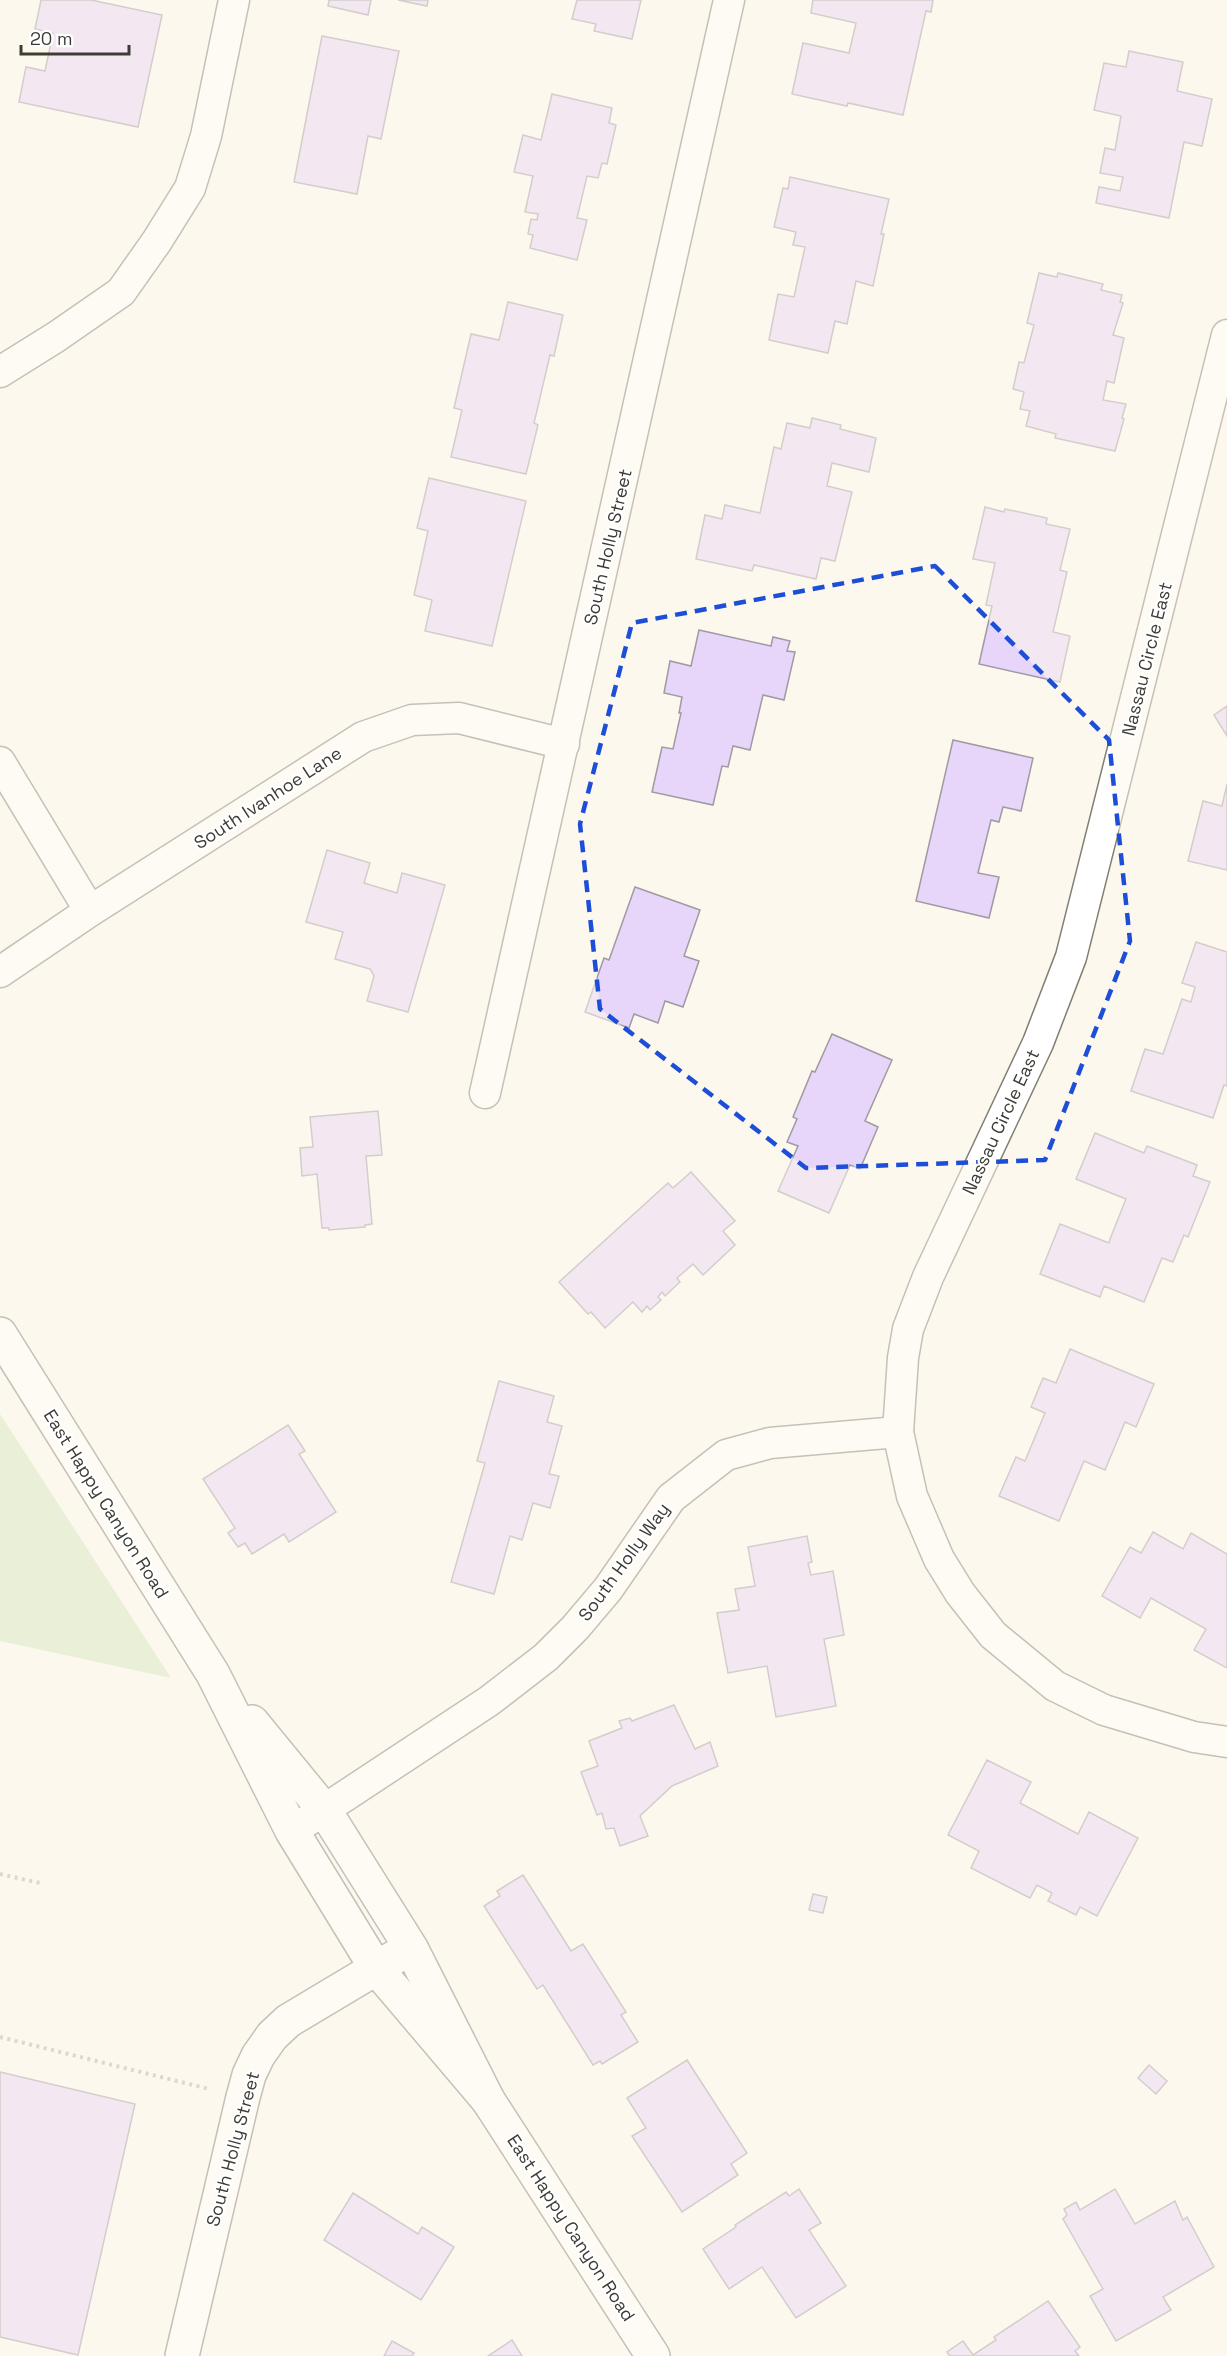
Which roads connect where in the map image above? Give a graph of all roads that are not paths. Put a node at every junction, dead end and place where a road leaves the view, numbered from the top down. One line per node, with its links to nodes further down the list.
1 (234, 0): 4 (street)
2 (729, 0): 5 (street, South Holly Street)
3 (1227, 335): 11 (street, Nassau Circle East)
4 (0, 372)
5 (564, 744): 7 (street, South Ivanhoe Lane); 9 (street, South Holly Street)
6 (0, 762): 7 (street)
7 (90, 911): 8 (street, South Ivanhoe Lane)
8 (0, 972)
9 (484, 1093)
10 (0, 1334): 12 (street, East Happy Canyon Road)
11 (898, 1432): 13 (street, Nassau Circle East); 14 (street, South Holly Way)
12 (213, 1674): 14 (street, East Happy Canyon Road); 15 (street, East Happy Canyon Road)
13 (1227, 1742)
14 (325, 1811): 15 (street, South Holly Way); 16 (street, East Happy Canyon Road)
15 (292, 1831): 17 (street, East Happy Canyon Road)
16 (411, 1948): 17 (street, South Holly Street); 18 (street, East Happy Canyon Road)
17 (376, 1968): 18 (street, East Happy Canyon Road); 19 (street, South Holly Street)
18 (488, 2100): 20 (street, East Happy Canyon Road)
19 (182, 2356)
20 (653, 2356)

